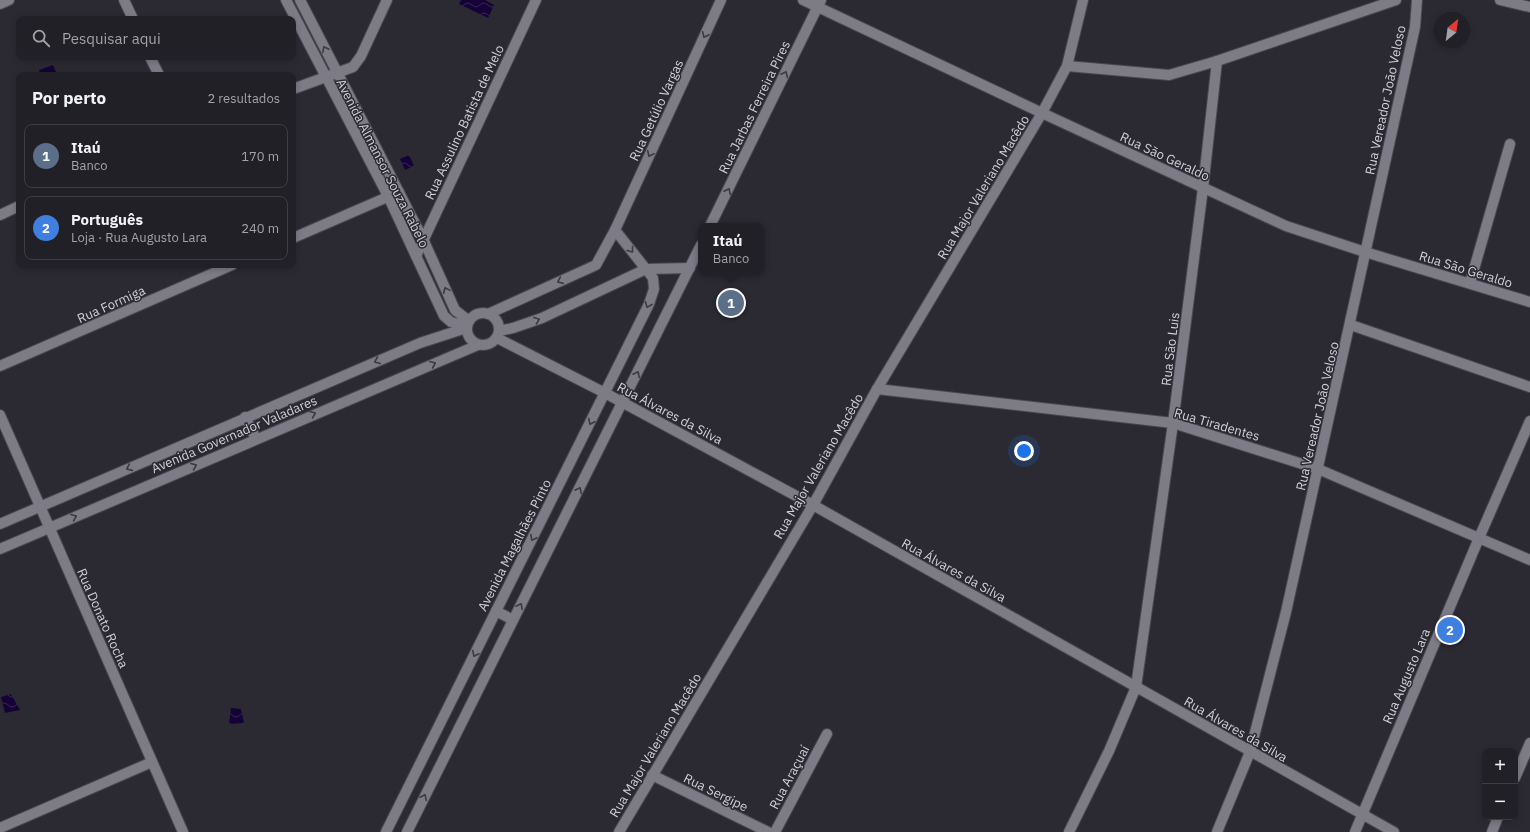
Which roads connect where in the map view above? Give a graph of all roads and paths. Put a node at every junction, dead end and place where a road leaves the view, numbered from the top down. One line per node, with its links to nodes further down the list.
1 (9, 0): 13 (street)
2 (124, 0): 16 (street)
3 (286, 0): 17 (street, Avenida Almansor Souza Rabelo)
4 (300, 0): 23 (street, Avenida Almansor Souza Rabelo, one-way to 4)
5 (387, 0): 23 (street)
6 (536, 0): 36 (street, Rua Assulino Batista de Melo)
7 (721, 0): 34 (street, Rua Getúlio Vargas, one-way to 34)
8 (803, 0): 14 (street, Rua São Geraldo)
9 (1083, 0): 21 (street, Rua Major Valeriano Macêdo)
10 (1396, 0): 20 (street)
11 (1417, 0): 38 (street, Rua Vereador João Veloso)
12 (1500, 0): 15 (street)
13 (0, 4)
14 (820, 4): 26 (street, Rua São Geraldo); 33 (street, Rua Jarbas Ferreira Pires, one-way to 14)
15 (1530, 7)
16 (132, 16)
17 (294, 16)
18 (296, 20): 24 (street, Avenida Almansor Souza Rabelo)
19 (151, 60): 22 (street)
20 (1217, 61): 21 (street); 28 (street, Rua São Luis)
21 (1067, 66): 26 (street, Rua Major Valeriano Macêdo)
22 (157, 72)
23 (337, 73): 24 (street); 29 (street, Avenida Almansor Souza Rabelo)
24 (324, 76): 25 (street); 30 (street, Avenida Almansor Souza Rabelo)
25 (296, 88)
26 (1042, 114): 28 (street, Rua São Geraldo); 52 (street, Rua Major Valeriano Macêdo)
27 (1510, 144): 43 (street)
28 (1203, 188): 38 (street, Rua São Geraldo); 58 (street, Rua São Luis)
29 (398, 192): 30 (street); 36 (street, Avenida Almansor Souza Rabelo)
30 (388, 196): 35 (street); 39 (street, Avenida Almansor Souza Rabelo)
31 (16, 207): 32 (street)
32 (0, 215)
33 (711, 223)
34 (615, 230): 41 (street, one-way to 41); 45 (street, Rua Getúlio Vargas, one-way to 45)
35 (296, 237)
36 (423, 239): 39 (street, Rua Assulino Batista de Melo); 46 (street, Avenida Almansor Souza Rabelo, one-way to 36)
37 (698, 251): 42 (street)
38 (1365, 252): 43 (street, Rua São Geraldo); 47 (street, Rua Vereador João Veloso)
39 (416, 256): 46 (street, Avenida Almansor Souza Rabelo)
40 (225, 268): 50 (street, Rua Formiga)
41 (646, 269): 42 (street); 48 (street, one-way to 41); 53 (street, Avenida Magalhães Pinto, one-way to 53)
42 (688, 272): 54 (street, one-way to 42)
43 (1470, 283): 44 (street, Rua São Geraldo)
44 (1530, 302)
45 (488, 314): 46 (street); 48 (street)
46 (467, 325): 49 (street); 56 (street, Avenida Governador Valadares, one-way to 56)
47 (1351, 325): 51 (street); 60 (street, Rua Vereador João Veloso)
48 (498, 334): 49 (street); 53 (street, Rua Álvares da Silva)
49 (478, 345): 59 (street, Avenida Governador Valadares, one-way to 49)
50 (0, 366)
51 (1530, 386)
52 (877, 390): 58 (street, Rua Tiradentes); 61 (street, Rua Major Valeriano Macêdo)
53 (605, 393): 54 (street, Rua Álvares da Silva); 68 (street, Avenida Magalhães Pinto, one-way to 68)
54 (623, 402): 61 (street, Rua Álvares da Silva); 69 (street, one-way to 54)
55 (0, 415): 62 (street, Rua Donato Rocha)
56 (245, 417): 59 (street); 62 (street, Avenida Governador Valadares, one-way to 62)
57 (1530, 421): 65 (street, Rua Augusto Lara)
58 (1173, 423): 60 (street, Rua Tiradentes); 70 (street, Rua São Luis)
59 (256, 439): 64 (street, Avenida Governador Valadares, one-way to 59)
60 (1318, 469): 65 (street, Rua Tiradentes); 73 (street, Rua Vereador João Veloso)
61 (813, 505): 70 (street, Rua Álvares da Silva); 76 (street, Rua Major Valeriano Macêdo)
62 (40, 506): 63 (street, Avenida Governador Valadares); 64 (street, Rua Donato Rocha)
63 (0, 524)
64 (50, 528): 66 (street, Avenida Governador Valadares); 74 (street, Rua Donato Rocha)
65 (1479, 538): 67 (street, Rua Tiradentes); 77 (street, Rua Augusto Lara)
66 (0, 549)
67 (1530, 560)
68 (496, 611): 69 (street); 82 (street, Avenida Magalhães Pinto, one-way to 82)
69 (513, 620): 83 (street, one-way to 69)
70 (1136, 687): 73 (street, Rua Álvares da Silva); 87 (street, Rua São Luis)
71 (827, 734): 86 (street, Rua Araçuaí)
72 (1530, 743): 75 (street)
73 (1250, 752): 77 (street, Rua Álvares da Silva); 88 (street, Rua Vereador João Veloso)
74 (152, 762): 80 (street); 81 (street, Rua Donato Rocha)
75 (1518, 771)
76 (652, 775): 84 (street, Rua Major Valeriano Macêdo); 85 (street, Rua Sergipe)
77 (1362, 814): 89 (street, Rua Augusto Lara); 90 (street, Rua Álvares da Silva)
78 (1497, 820): 91 (street)
79 (0, 828): 80 (street)
80 (12, 828)
81 (183, 832)
82 (386, 832)
83 (407, 832)
84 (619, 832)
85 (768, 832)
86 (775, 832)
87 (1070, 832)
88 (1217, 832)
89 (1355, 832)
90 (1394, 832)
91 (1492, 832)

